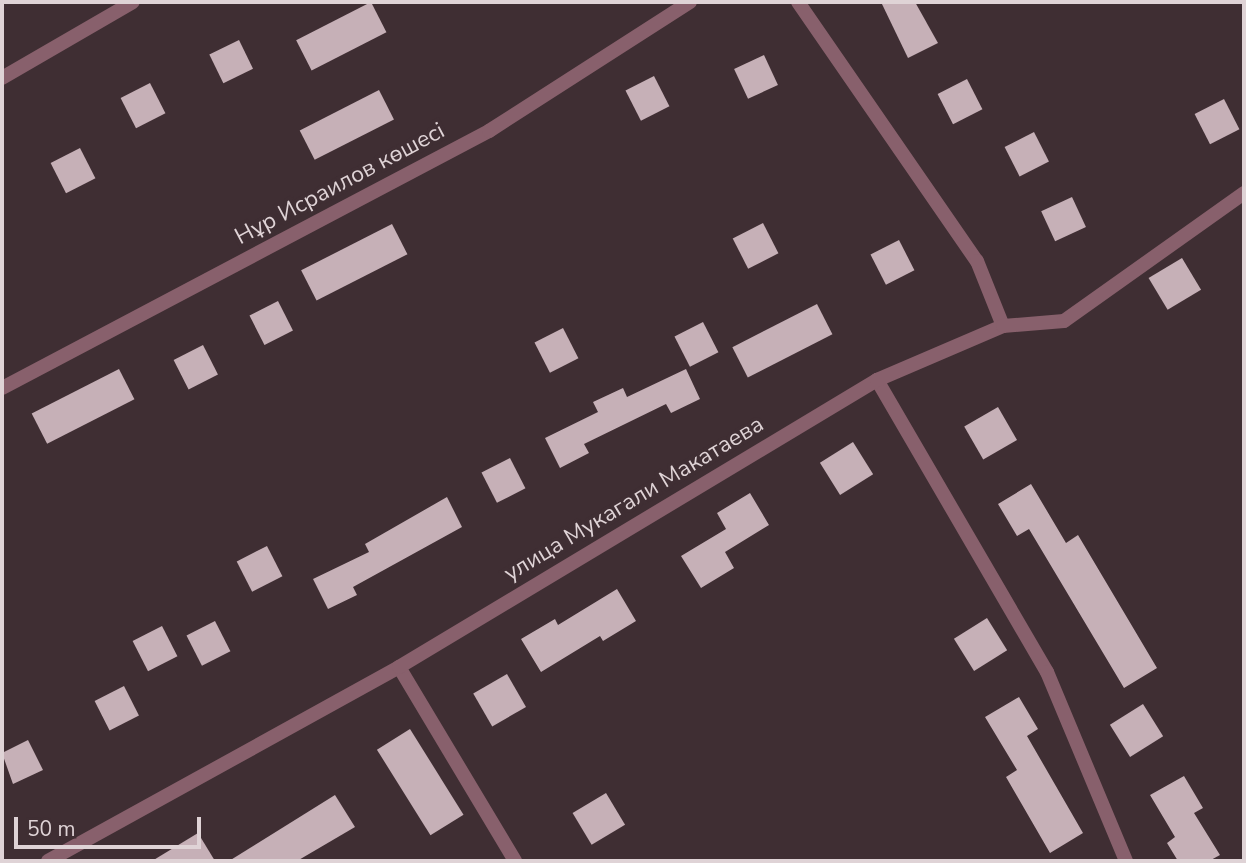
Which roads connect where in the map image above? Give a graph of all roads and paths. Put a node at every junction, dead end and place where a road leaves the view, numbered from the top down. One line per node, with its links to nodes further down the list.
1 (133, 2): 4 (street)
2 (690, 2): 8 (street, Нұр Исраилов көшесі)
3 (798, 2): 6 (street)
4 (2, 78)
5 (1244, 193): 6 (street, улица Мукагали Макатаева)
6 (1003, 326): 7 (street, улица Мукагали Макатаева)
7 (877, 380): 9 (street, улица Мукагали Макатаева); 12 (street)
8 (2, 388)
9 (399, 667): 10 (street, улица Мукагали Макатаева); 11 (street)
10 (48, 861)
11 (515, 861)
12 (1126, 861)

